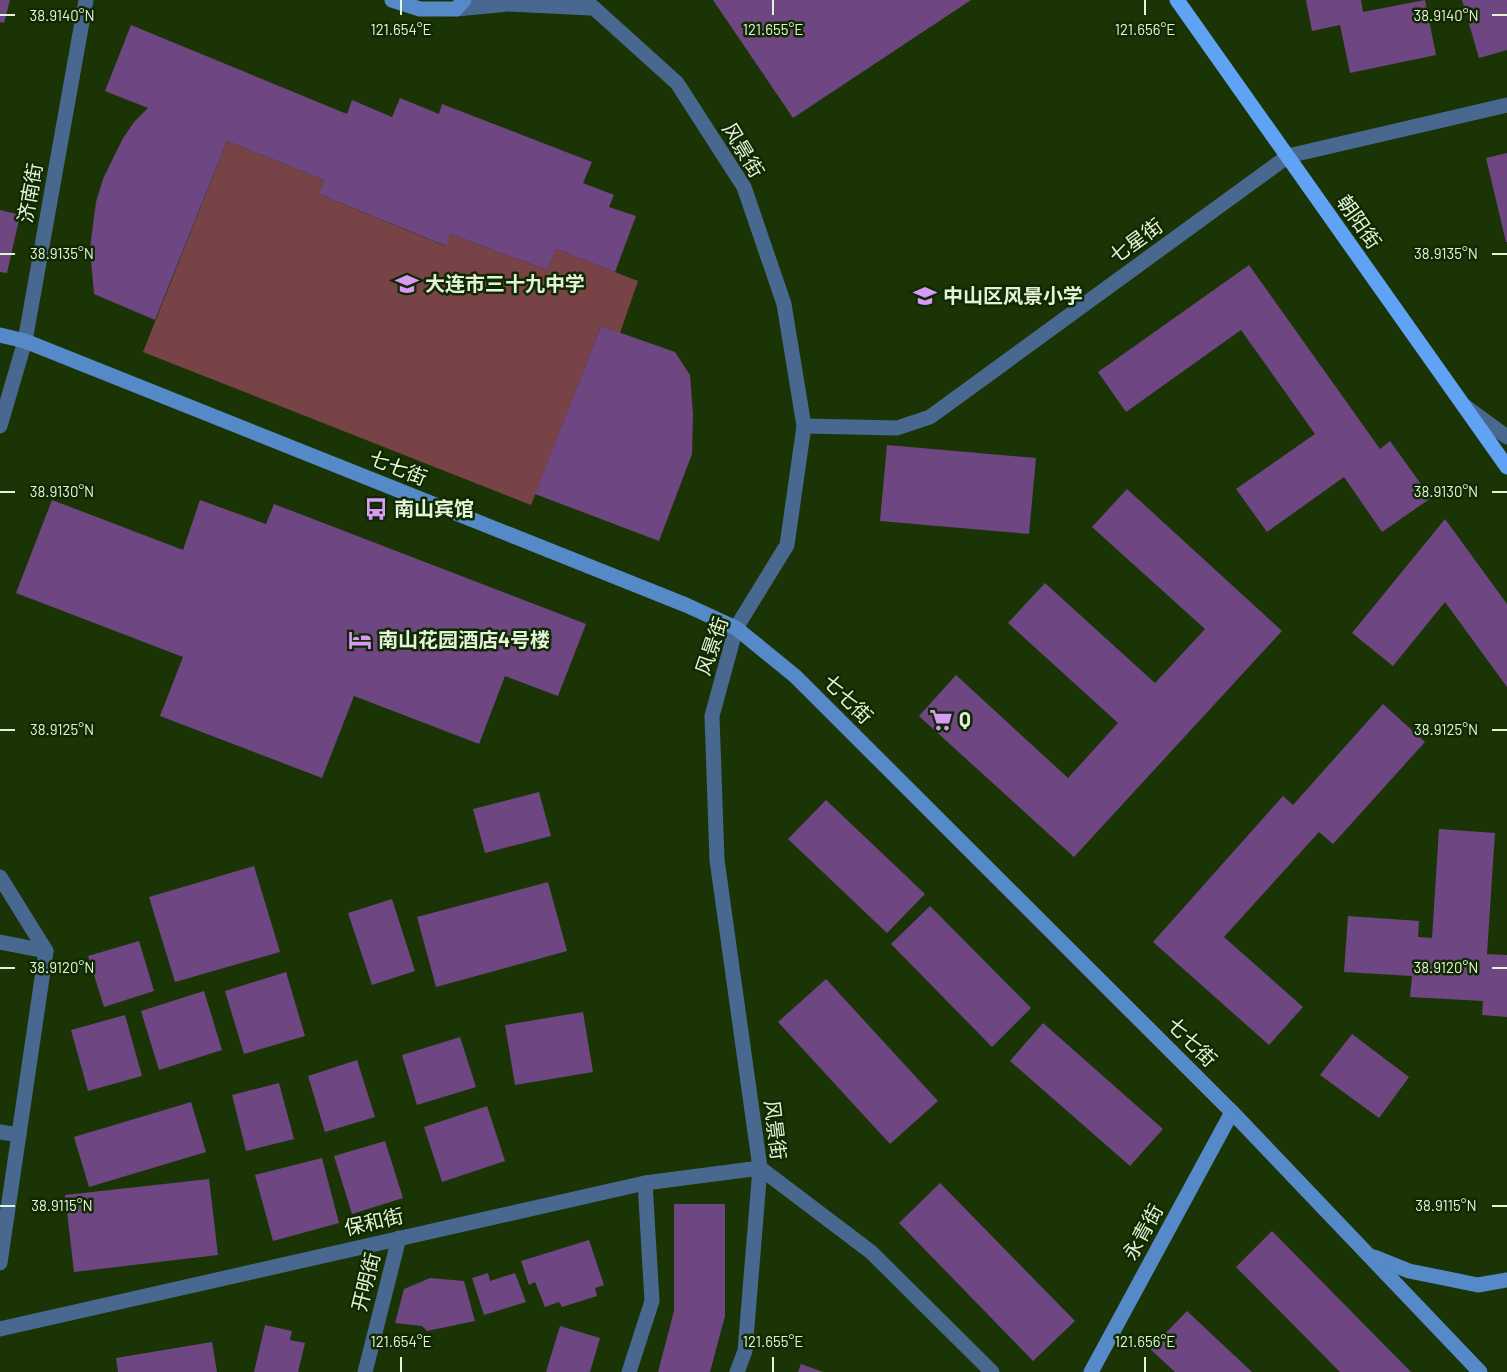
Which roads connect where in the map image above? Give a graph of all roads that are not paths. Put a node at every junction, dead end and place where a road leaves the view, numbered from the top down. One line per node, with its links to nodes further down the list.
1 (86, 0): 9 (street, 济南街)
2 (392, 0): 4 (main road)
3 (1178, 0): 7 (main road, 朝阳街)
4 (460, 4): 5 (street)
5 (588, 4): 12 (street, 风景街)
6 (1507, 105): 7 (street, 七星街)
7 (1288, 156): 10 (main road, 朝阳街); 12 (street, 七星街)
8 (0, 335): 9 (main road, 七七街)
9 (25, 341): 11 (street, 济南街); 15 (main road, 七七街)
10 (1458, 402): 13 (street); 14 (main road, 朝阳街)
11 (0, 426)
12 (804, 426): 15 (street, 风景街)
13 (1507, 437)
14 (1507, 467)
15 (736, 628): 19 (main road, 七七街); 22 (street, 风景街)
16 (0, 877): 18 (street)
17 (0, 942): 18 (street)
18 (46, 951): 21 (street)
19 (1232, 1112): 25 (main road, 七七街); 33 (main road, 永青街)
20 (0, 1132): 21 (street)
21 (19, 1135): 26 (street)
22 (760, 1168): 23 (street, 保和街); 31 (street, 风景街); 32 (street)
23 (645, 1183): 24 (street, 保和街); 30 (street)
24 (399, 1238): 28 (street, 保和街); 29 (street, 开明街)
25 (1368, 1255): 27 (main road); 34 (main road, 七七街)
26 (0, 1263)
27 (1507, 1280)
28 (0, 1329)
29 (365, 1372)
30 (629, 1372)
31 (737, 1372)
32 (992, 1372)
33 (1090, 1372)
34 (1480, 1372)

